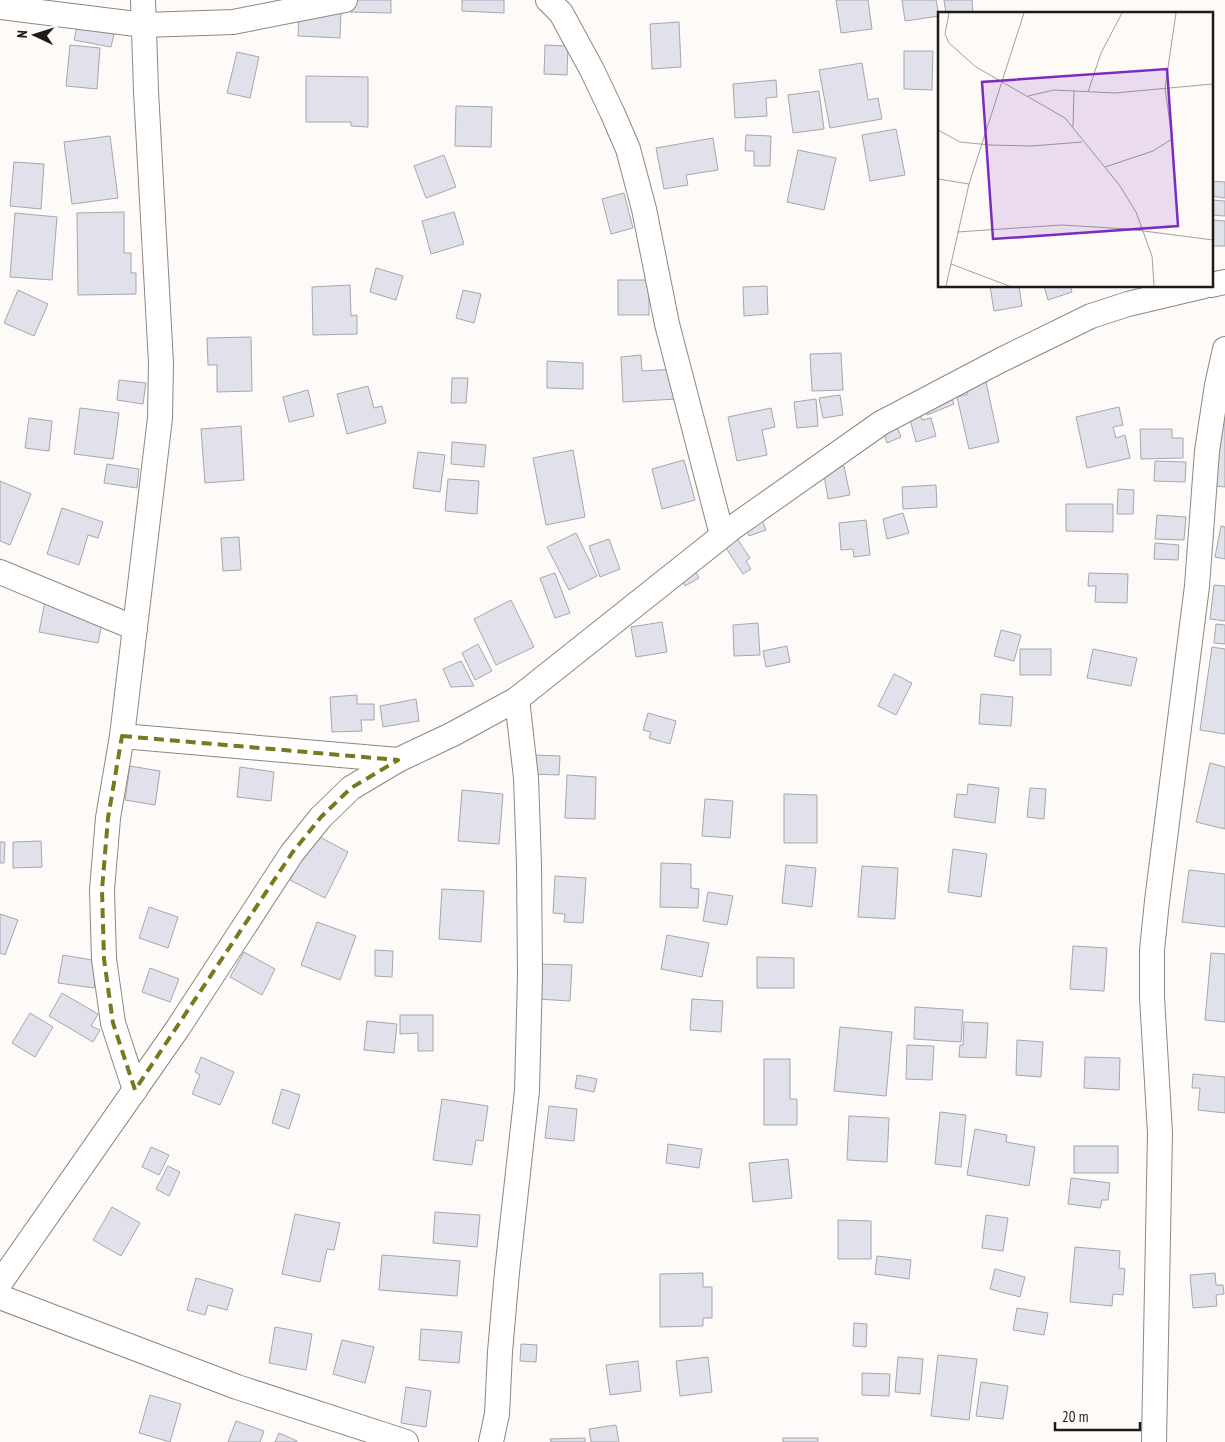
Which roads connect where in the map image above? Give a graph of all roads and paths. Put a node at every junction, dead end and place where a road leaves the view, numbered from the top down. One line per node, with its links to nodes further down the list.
1 (144, 0): 5 (street)
2 (345, 0): 5 (street)
3 (548, 0): 10 (street)
4 (0, 7): 5 (street)
5 (144, 25): 12 (street)
6 (1225, 282): 7 (street)
7 (1212, 285)
8 (1196, 288): 10 (street)
9 (1225, 348): 21 (street)
10 (722, 536): 13 (street)
11 (0, 572): 12 (street)
12 (135, 628): 14 (street)
13 (517, 699): 15 (street); 20 (street)
14 (122, 736): 15 (street); 16 (street)
15 (398, 760): 16 (street)
16 (135, 1090): 17 (street)
17 (0, 1283)
18 (0, 1297): 19 (street)
19 (406, 1442)
20 (491, 1442)
21 (1154, 1442)

